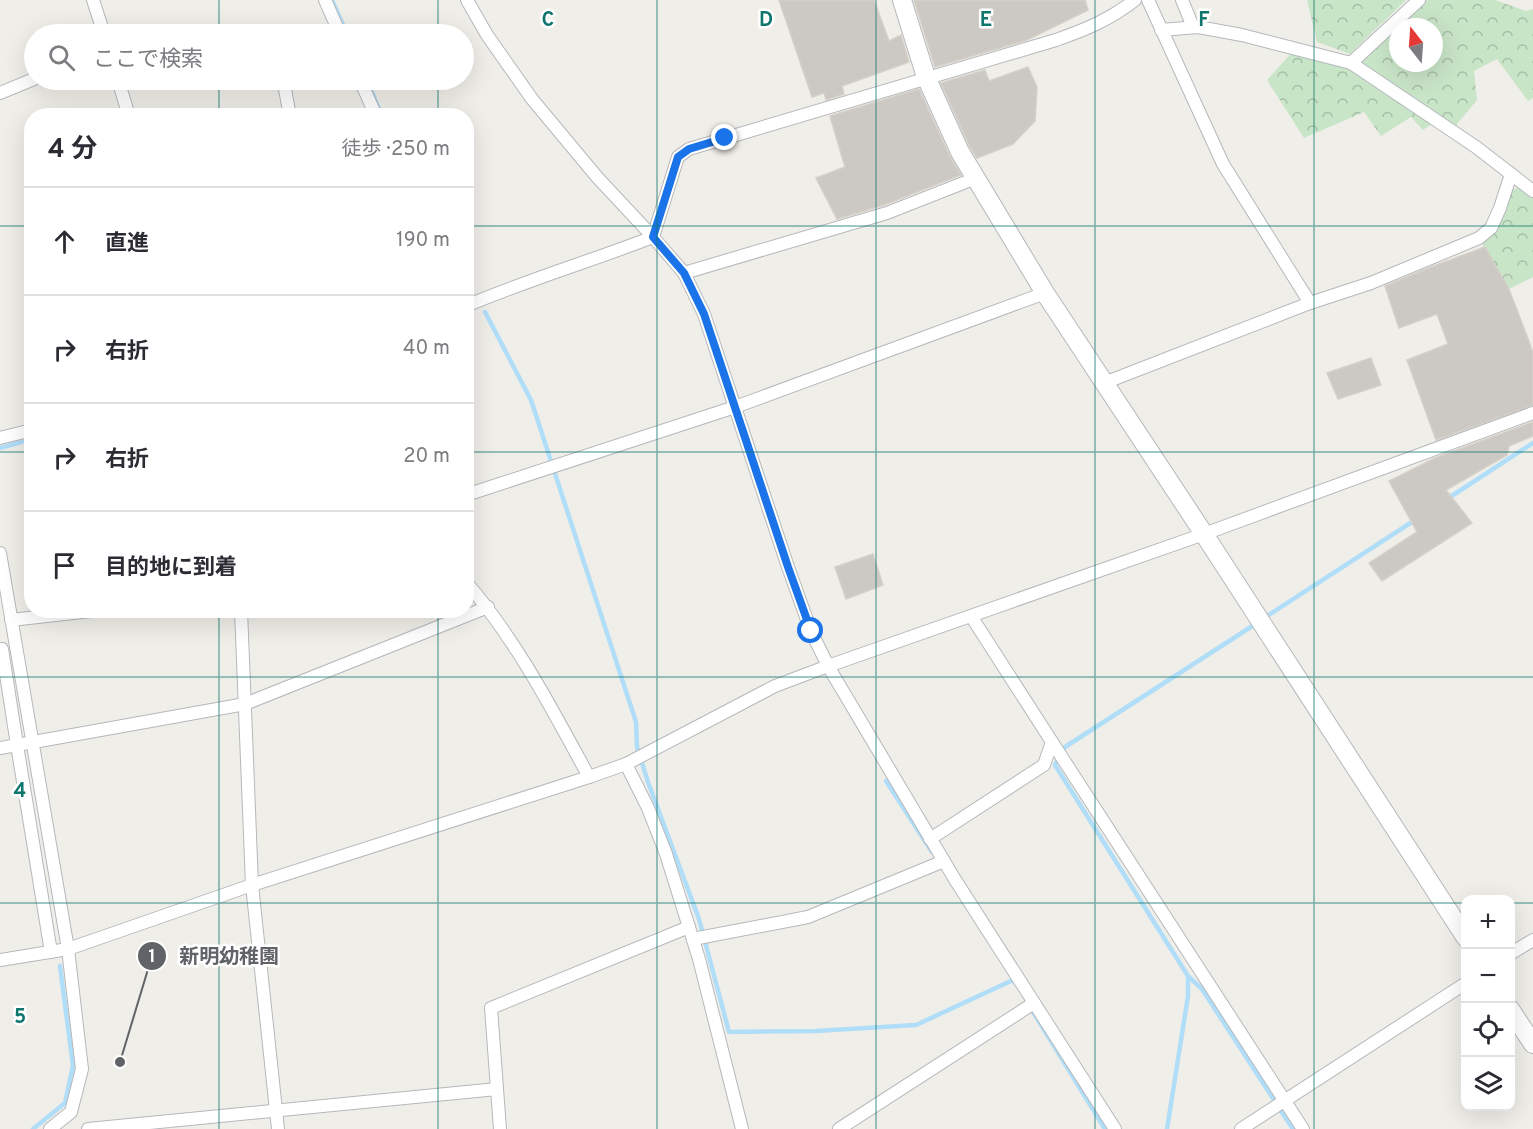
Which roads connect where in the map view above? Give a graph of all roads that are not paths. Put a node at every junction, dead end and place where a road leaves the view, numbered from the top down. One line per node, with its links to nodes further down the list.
1 (93, 0): 9 (street)
2 (325, 0): 10 (street)
3 (467, 0): 26 (street)
4 (902, 0): 14 (street)
5 (1136, 0): 14 (street)
6 (1148, 0): 12 (street)
7 (1182, 0): 11 (street)
8 (1419, 0): 13 (street)
9 (101, 24)
10 (336, 24)
11 (1193, 27): 12 (street); 13 (street)
12 (1161, 30): 30 (street)
13 (1351, 63): 23 (street)
14 (926, 77): 24 (street); 26 (street)
15 (24, 83): 19 (street)
16 (121, 90): 20 (street)
17 (285, 90): 21 (street)
18 (364, 90): 22 (street)
19 (0, 93)
20 (127, 108)
21 (288, 108)
22 (372, 108)
23 (1511, 174): 25 (street); 30 (street)
24 (976, 178): 27 (street); 28 (street)
25 (1533, 191)
26 (653, 237): 27 (street); 29 (street)
27 (684, 273): 32 (street)
28 (1045, 293): 31 (street); 32 (street)
29 (474, 303)
30 (1310, 303): 31 (street)
31 (1104, 383): 37 (street)
32 (735, 407): 36 (street); 48 (street)
33 (1533, 412): 37 (street)
34 (24, 432): 35 (street)
35 (0, 438)
36 (474, 492)
37 (1204, 534): 42 (street); 59 (street)
38 (0, 553): 46 (street)
39 (474, 591): 40 (street)
40 (488, 607): 41 (street); 55 (street)
41 (474, 613)
42 (971, 616): 48 (street); 51 (street)
43 (27, 618): 46 (street)
44 (241, 618): 49 (street)
45 (460, 618): 49 (street)
46 (11, 620): 50 (street)
47 (2, 649): 52 (street)
48 (828, 666): 54 (street); 56 (street)
49 (245, 704): 50 (street); 58 (street)
50 (33, 742): 52 (street); 62 (street)
51 (1052, 742): 56 (street); 71 (street)
52 (17, 745): 53 (street); 64 (street)
53 (0, 748)
54 (626, 764): 55 (street); 60 (street)
55 (589, 777): 58 (street)
56 (930, 839): 57 (street)
57 (944, 861): 60 (street); 67 (street)
58 (252, 885): 62 (street); 72 (street)
59 (1461, 930)
60 (691, 933): 70 (street); 77 (street)
61 (1533, 940): 63 (street)
62 (68, 949): 64 (street); 73 (street)
63 (1515, 951)
64 (51, 952): 65 (street)
65 (0, 960)
66 (1461, 986): 71 (street)
67 (1034, 1003): 78 (street); 79 (street)
68 (1515, 1017): 69 (street)
69 (1533, 1044)
70 (497, 1089): 72 (street); 76 (street)
71 (1285, 1101): 80 (street); 81 (street)
72 (276, 1112): 74 (street); 75 (street)
73 (50, 1129)
74 (88, 1129)
75 (278, 1129)
76 (500, 1129)
77 (742, 1129)
78 (839, 1129)
79 (1115, 1129)
80 (1241, 1129)
81 (1303, 1129)

